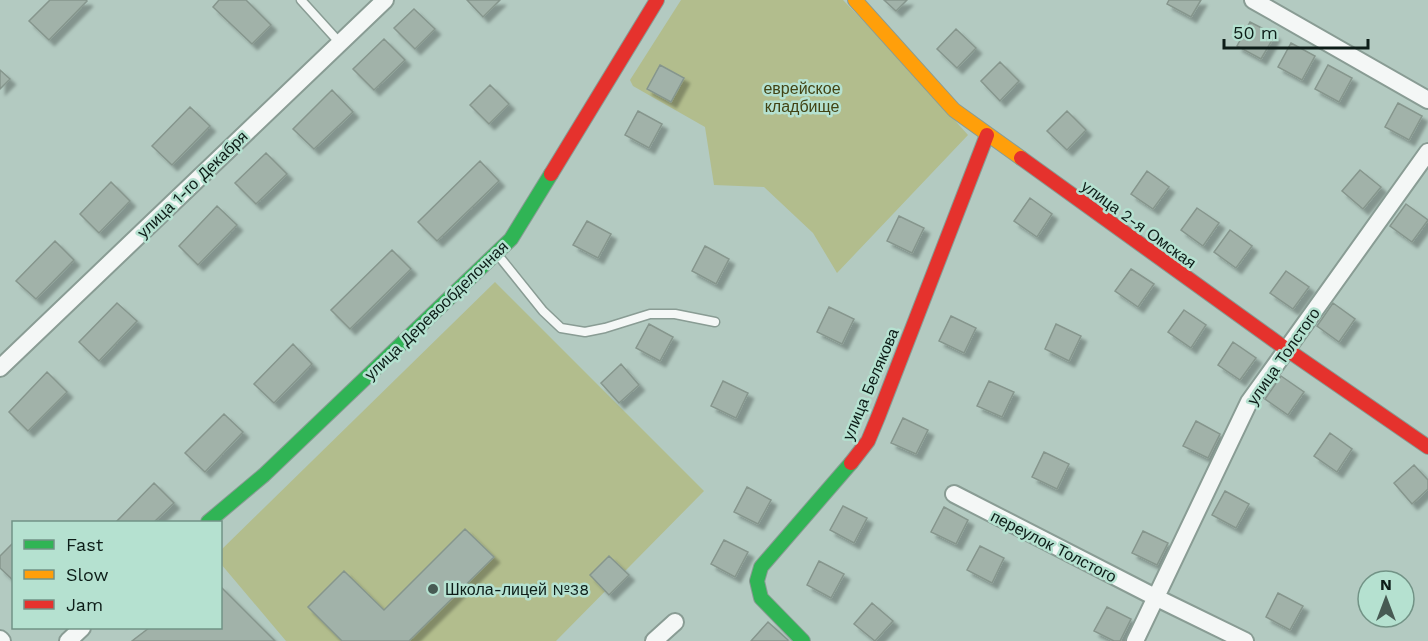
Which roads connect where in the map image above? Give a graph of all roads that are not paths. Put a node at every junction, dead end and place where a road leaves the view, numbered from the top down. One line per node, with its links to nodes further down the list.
1 (301, 0): 6 (lane)
2 (385, 0): 6 (street, улица 1-го Декабря)
3 (657, 0): 10 (street, улица Деревообделочная)
4 (855, 0): 8 (street, улица 2-я Омская)
5 (1253, 0): 7 (street)
6 (339, 42): 13 (street, улица 1-го Декабря)
7 (1428, 100)
8 (987, 135): 12 (street, улица 2-я Омская); 22 (street, улица Белякова)
9 (1428, 152): 12 (street, улица Толстого)
10 (495, 253): 11 (lane); 16 (street, улица Деревообделочная)
11 (715, 322)
12 (1286, 349): 14 (street, улица 2-я Омская); 17 (street, улица Толстого)
13 (0, 368)
14 (1428, 447)
15 (954, 494): 17 (street, переулок Толстого)
16 (209, 521)
17 (1155, 597): 23 (street, улица Толстого); 24 (street, переулок Толстого)
18 (675, 622): 21 (street)
19 (80, 629): 20 (street)
20 (68, 641)
21 (654, 641)
22 (804, 641)
23 (1135, 641)
24 (1245, 641)

